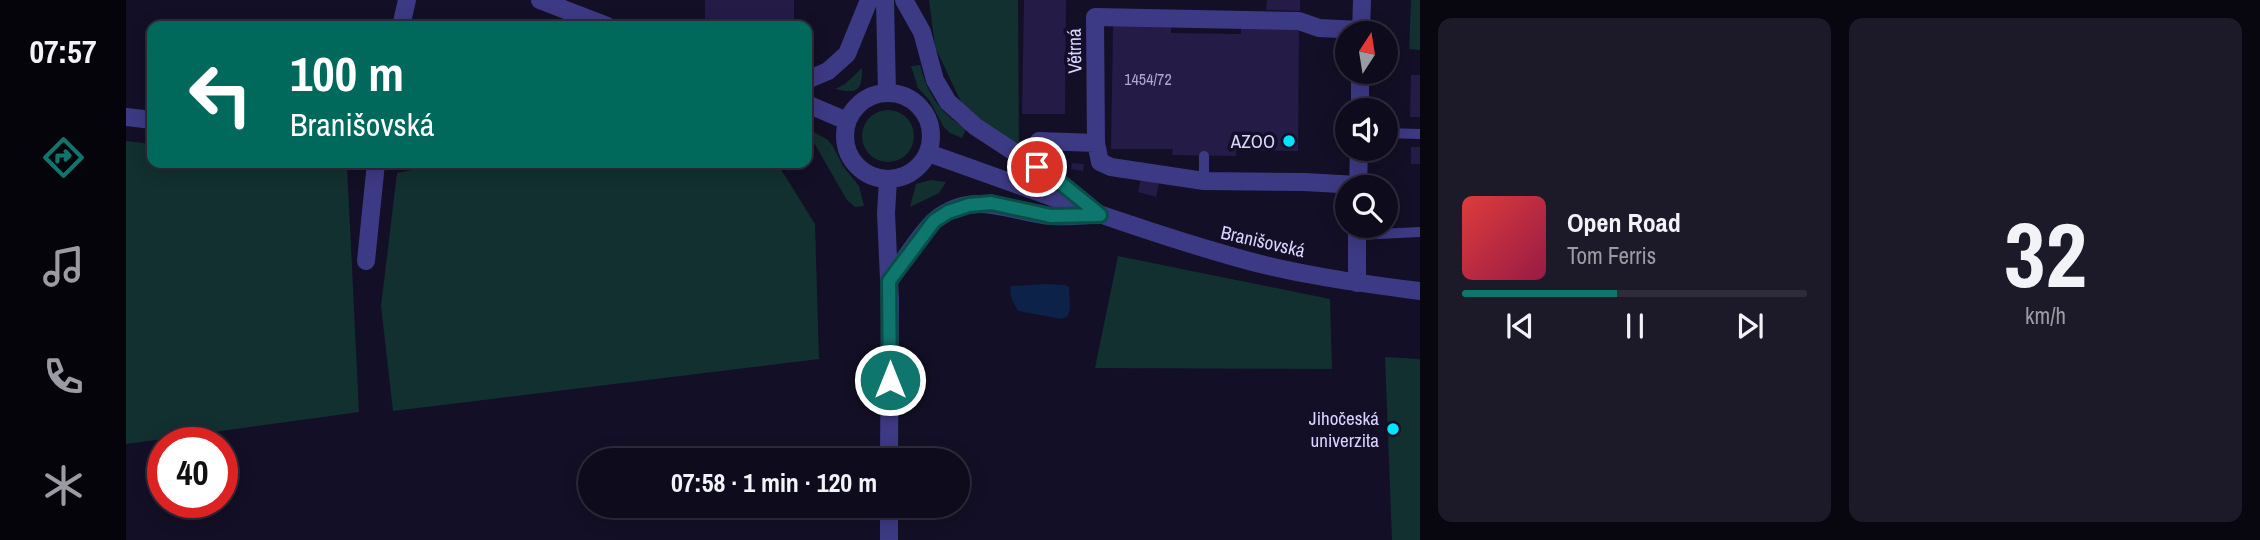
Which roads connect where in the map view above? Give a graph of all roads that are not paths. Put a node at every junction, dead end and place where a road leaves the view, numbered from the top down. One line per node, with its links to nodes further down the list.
1 (407, 0): 7 (street)
2 (540, 0): 8 (street)
3 (869, 0): 11 (street)
4 (885, 0): 12 (street)
5 (904, 0): 27 (street, Branišovská)
6 (1362, 0): 9 (street, Větrná)
7 (402, 21)
8 (594, 21)
9 (1361, 21)
10 (1335, 30): 20 (street, Větrná)
11 (812, 78)
12 (887, 93): 16 (street); 21 (street)
13 (812, 106): 16 (street)
14 (126, 117): 15 (street)
15 (147, 119)
16 (847, 121): 24 (street)
17 (1398, 133): 18 (lane)
18 (1420, 134)
19 (1039, 141): 20 (street)
20 (1096, 143): 25 (street)
21 (928, 153): 24 (street); 27 (street, Branišovská)
22 (1204, 156): 25 (lane)
23 (375, 168): 31 (street)
24 (888, 180): 32 (street)
25 (1204, 181): 26 (street)
26 (1335, 184)
27 (1100, 215): 32 (street, Branišovská); 33 (street, Branišovská)
28 (1398, 231): 29 (lane)
29 (1420, 232)
30 (1357, 238): 33 (street)
31 (366, 261)
32 (889, 281): 35 (street)
33 (1357, 283): 34 (street, Branišovská)
34 (1420, 291)
35 (889, 448)
36 (889, 518): 37 (street)
37 (889, 540)

